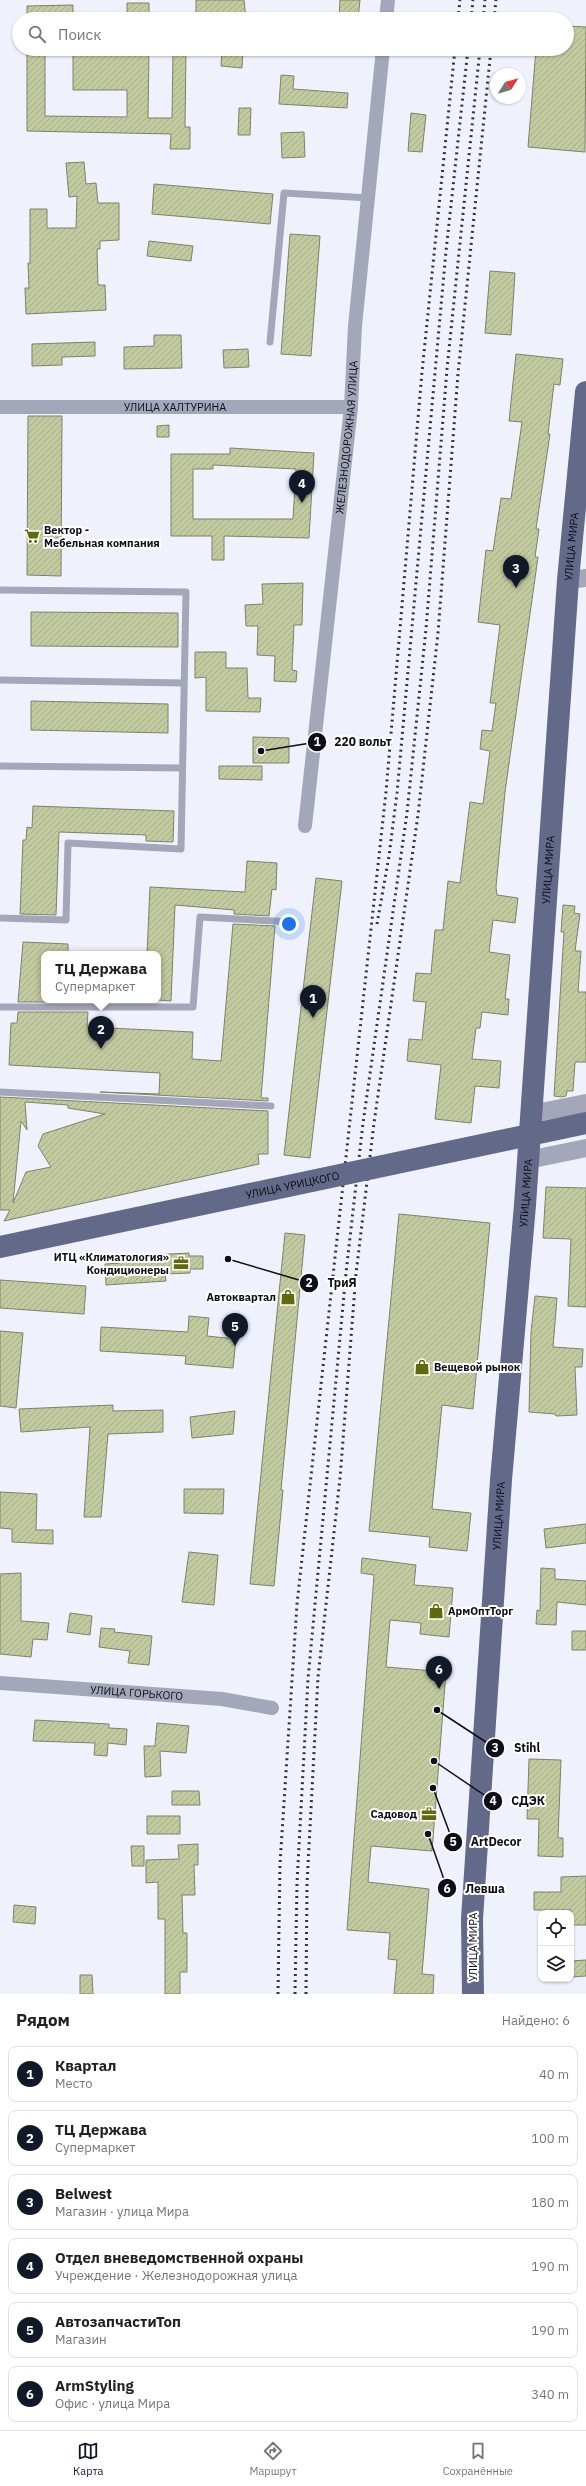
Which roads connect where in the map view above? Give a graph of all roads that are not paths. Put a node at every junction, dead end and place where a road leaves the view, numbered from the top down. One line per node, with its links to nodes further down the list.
1 (388, 0): 2 (street)
2 (387, 12)
3 (382, 56): 4 (street, ЖЕЛЕЗНОДОРОЖНАЯ УЛИЦА)
4 (369, 198): 5 (lane); 8 (street, ЖЕЛЕЗНОДОРОЖНАЯ УЛИЦА)
5 (270, 342)
6 (586, 392): 9 (main road, УЛИЦА МИРА)
7 (0, 407): 8 (street, УЛИЦА ХАЛТУРИНА)
8 (351, 407): 15 (street, ЖЕЛЕЗНОДОРОЖНАЯ УЛИЦА)
9 (577, 579): 22 (main road, УЛИЦА МИРА)
10 (0, 590): 12 (lane)
11 (0, 680): 12 (lane)
12 (184, 683): 14 (lane)
13 (0, 766): 14 (lane)
14 (182, 768): 16 (lane)
15 (305, 826)
16 (0, 918)
17 (293, 922): 18 (lane)
18 (0, 1007)
19 (0, 1092): 21 (lane)
20 (586, 1103): 22 (street)
21 (272, 1106)
22 (531, 1114): 25 (main road, УЛИЦА МИРА)
23 (586, 1123): 26 (main road, УЛИЦА УРИЦКОГО, bridge)
24 (586, 1148): 25 (street)
25 (528, 1160): 29 (main road, УЛИЦА МИРА)
26 (0, 1247)
27 (0, 1683): 28 (street, УЛИЦА ГОРЬКОГО)
28 (272, 1708)
29 (473, 1994)

